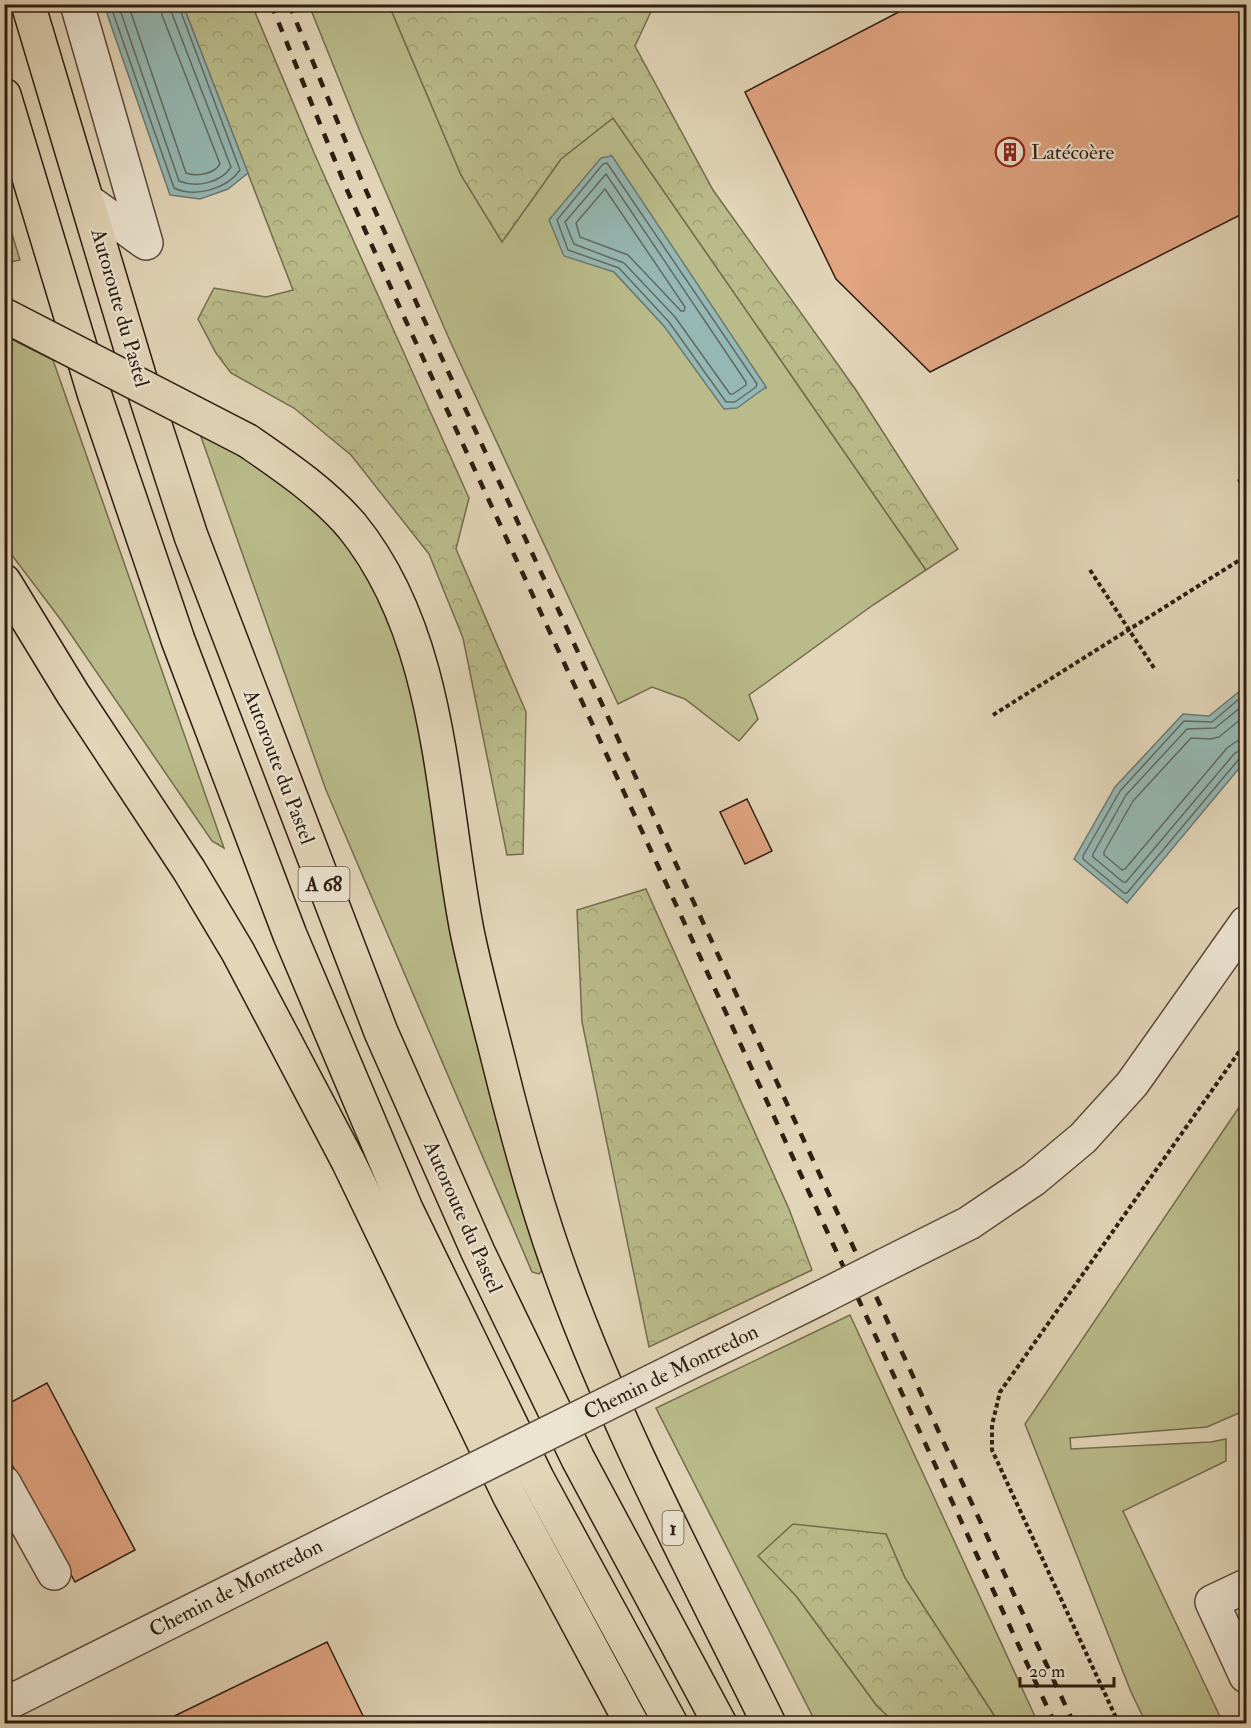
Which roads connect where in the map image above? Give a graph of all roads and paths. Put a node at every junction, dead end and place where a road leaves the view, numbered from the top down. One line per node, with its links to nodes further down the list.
1 (28, 4): 4 (highway, Autoroute du Pastel / A 68)
2 (77, 4): 4 (street)
3 (4, 95): 22 (highway, A 68)
4 (88, 201): 23 (highway, Autoroute du Pastel / A 68)
5 (4, 315): 24 (highway, 1, bridge)
6 (1239, 479): 7 (path)
7 (1246, 494)
8 (1246, 556): 11 (path)
9 (1090, 570): 11 (path)
10 (4, 581): 21 (highway)
11 (1129, 630): 12 (path); 13 (path)
12 (1154, 668)
13 (993, 715)
14 (1246, 924): 20 (street, Chemin de Montredon, bridge)
15 (1246, 1042): 25 (path)
16 (4, 1483): 17 (street)
17 (54, 1573)
18 (1246, 1586): 19 (street)
19 (1246, 1676)
20 (4, 1705)
21 (632, 1724)
22 (671, 1724)
23 (720, 1724)
24 (769, 1724)
25 (1119, 1724)

